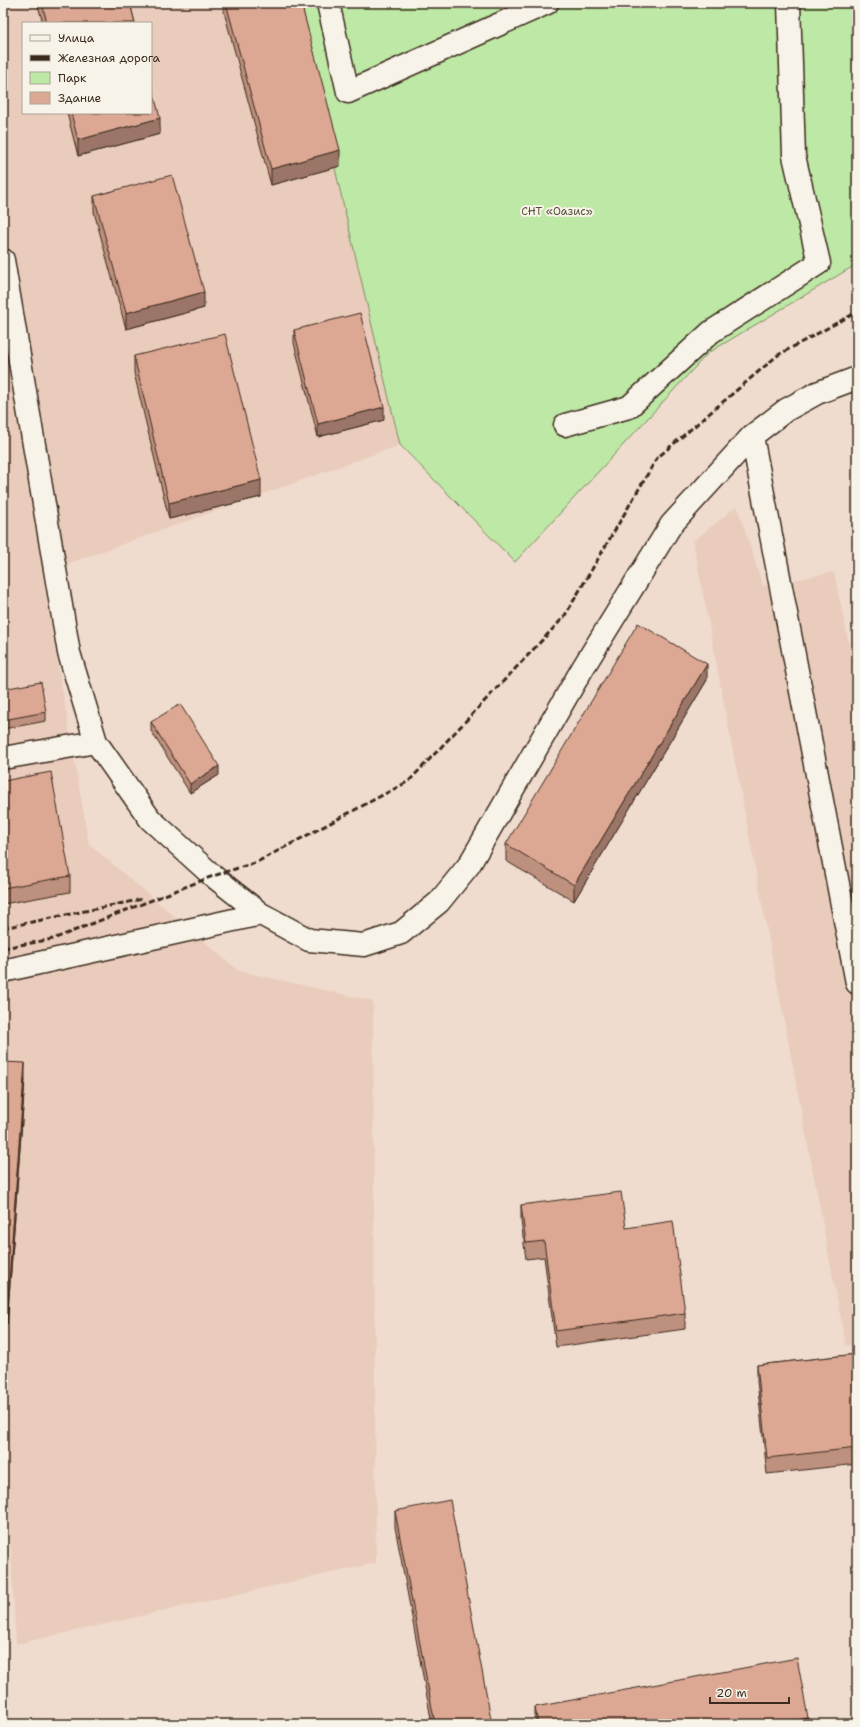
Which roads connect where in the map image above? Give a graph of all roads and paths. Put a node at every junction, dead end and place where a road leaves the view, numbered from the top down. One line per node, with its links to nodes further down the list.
1 (328, 3): 2 (street)
2 (547, 3)
3 (789, 3): 6 (street)
4 (3, 260): 8 (street)
5 (857, 378): 7 (street)
6 (565, 425)
7 (752, 436): 10 (street); 12 (street)
8 (96, 742): 9 (street); 10 (street)
9 (3, 758)
10 (261, 914): 11 (street)
11 (3, 971)
12 (857, 983)

